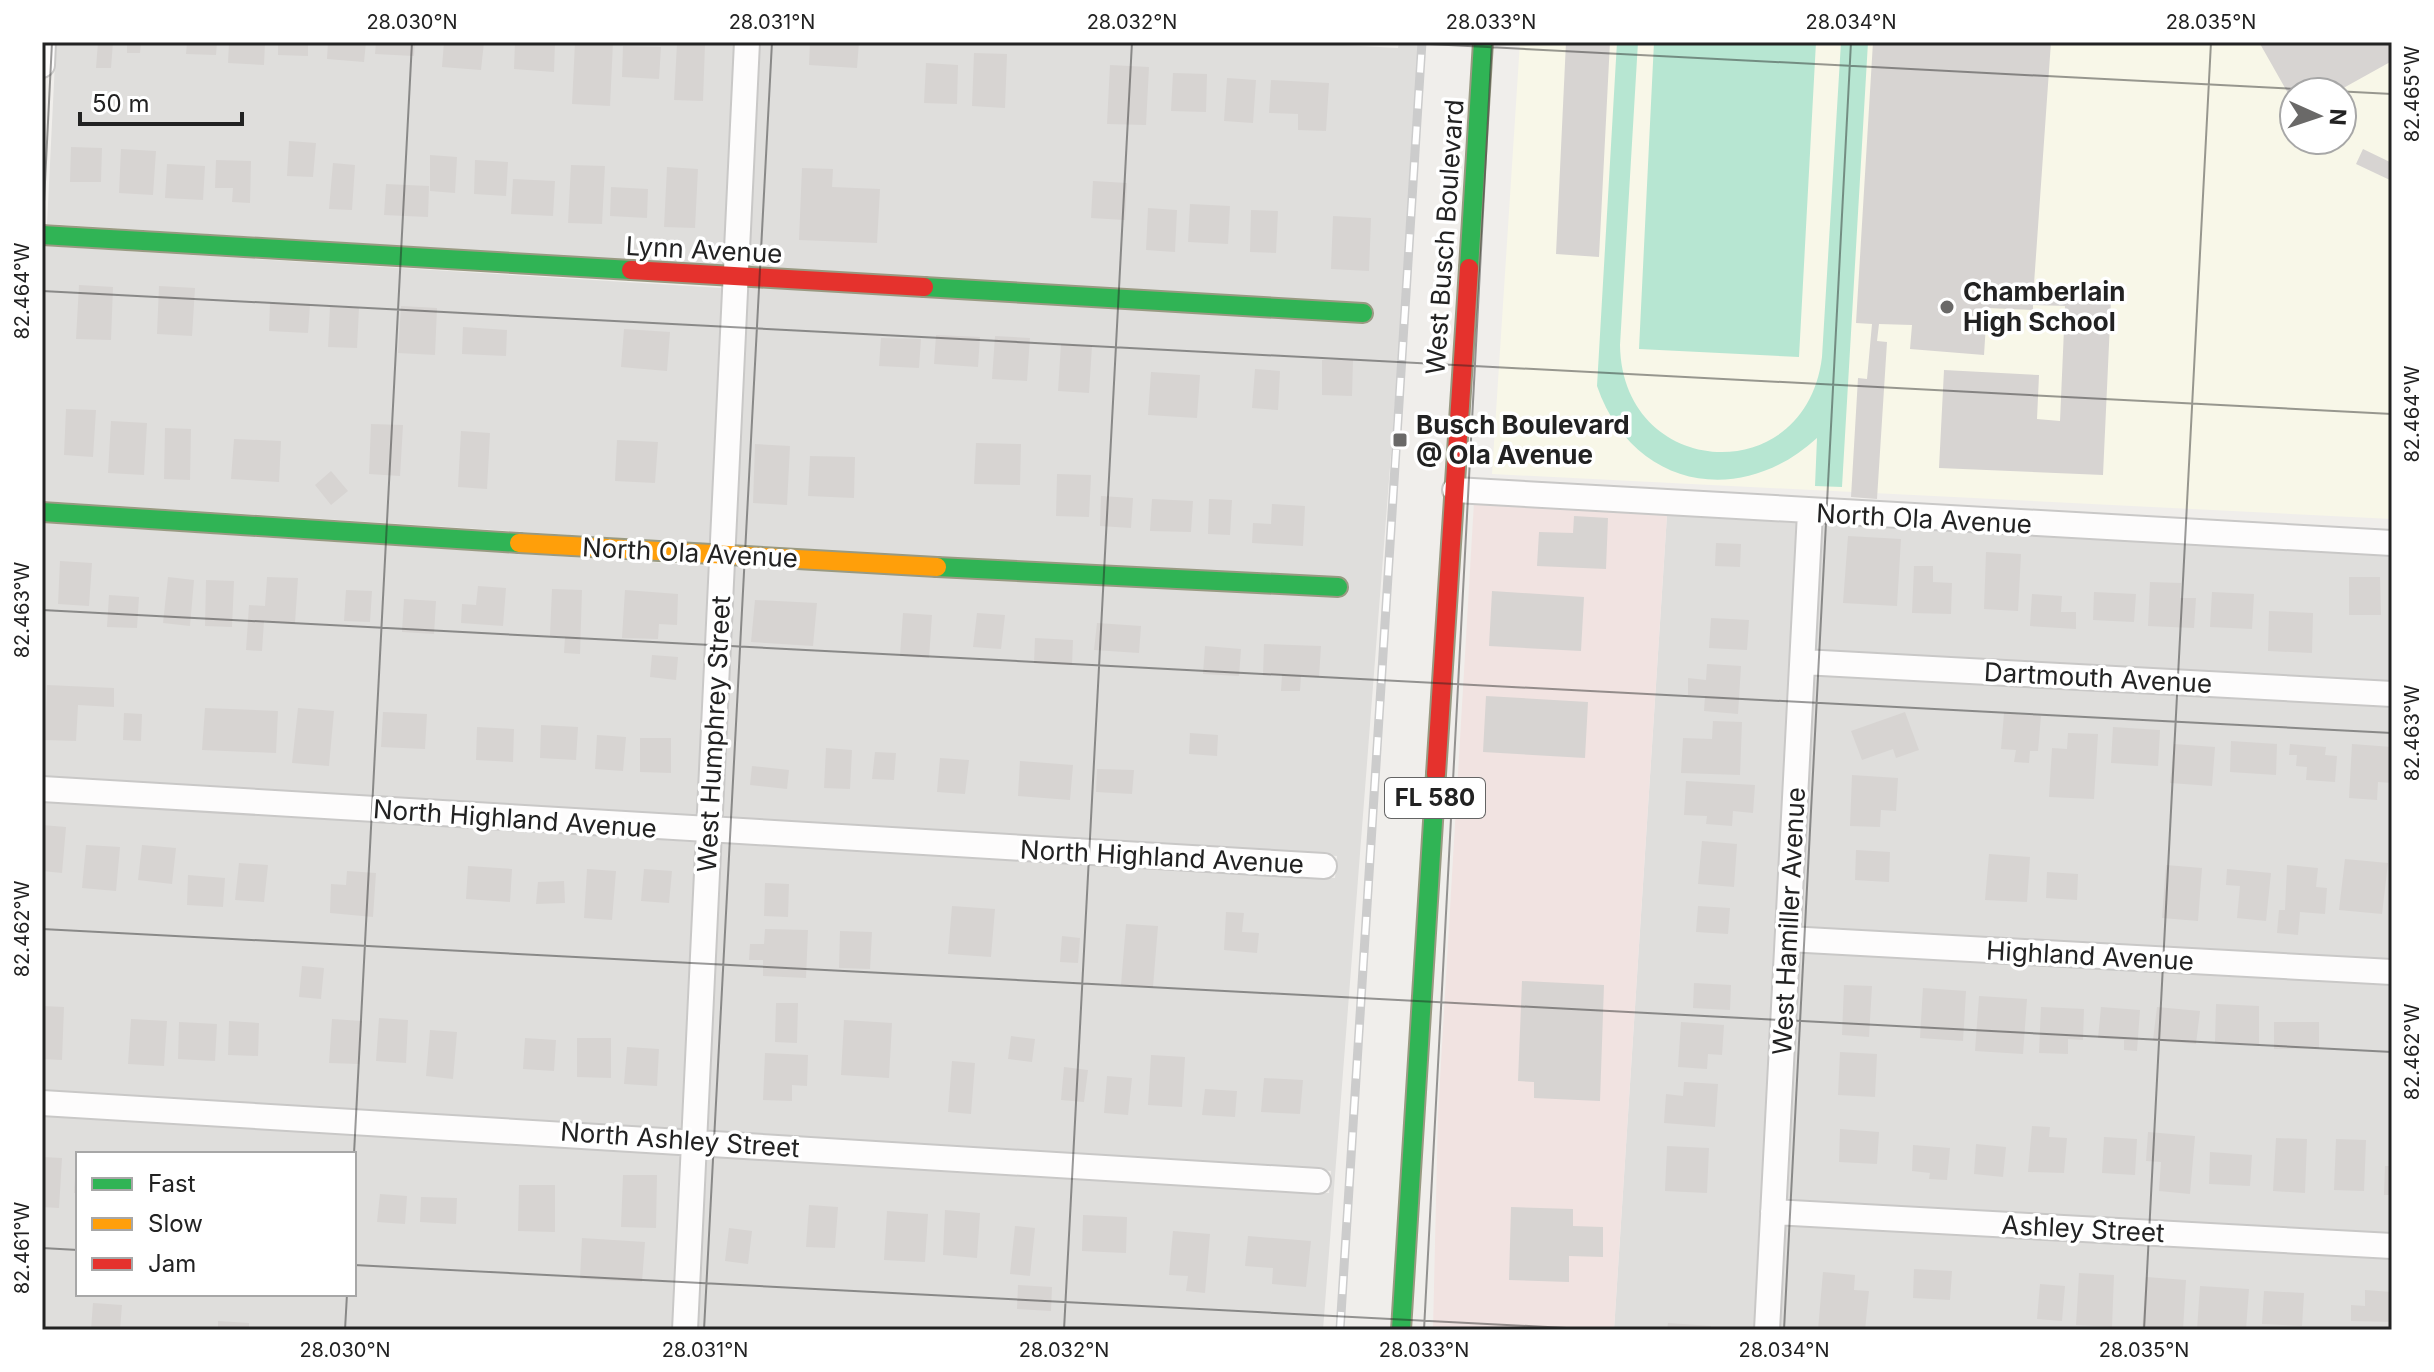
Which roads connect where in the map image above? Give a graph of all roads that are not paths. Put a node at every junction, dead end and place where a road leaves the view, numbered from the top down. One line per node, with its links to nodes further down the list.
1 (43, 42): 4 (street)
2 (747, 42): 6 (street, West Humphrey Street)
3 (1483, 42): 8 (street, West Busch Boulevard / FL 580)
4 (42, 65)
5 (42, 235): 6 (street, Lynn Avenue)
6 (735, 278): 7 (street, Lynn Avenue); 12 (street, West Humphrey Street)
7 (1363, 313)
8 (1455, 490): 10 (street, North Ola Avenue); 22 (street, West Busch Boulevard / FL 580)
9 (42, 512): 12 (street, North Ola Avenue)
10 (1810, 513): 11 (street, North Ola Avenue); 14 (street, West Hamiller Avenue)
11 (2392, 543)
12 (724, 556): 13 (street, North Ola Avenue); 17 (street, West Humphrey Street)
13 (1338, 587)
14 (1803, 662): 15 (street, Dartmouth Avenue); 19 (street, West Hamiller Avenue)
15 (2392, 694)
16 (42, 789): 17 (street, North Highland Avenue)
17 (708, 831): 18 (street, North Highland Avenue); 23 (street, West Humphrey Street)
18 (1324, 866)
19 (1788, 939): 20 (street, Highland Avenue); 25 (street, West Hamiller Avenue)
20 (2392, 972)
21 (42, 1103): 23 (street, North Ashley Street)
22 (1416, 1106): 27 (street, West Busch Boulevard / FL 580); 29 (street, West Busch Boulevard / FL 580)
23 (694, 1141): 24 (street, North Ashley Street); 28 (street, West Humphrey Street)
24 (1318, 1181)
25 (1773, 1212): 26 (street, Ashley Street); 30 (street, West Hamiller Avenue)
26 (2392, 1246)
27 (1421, 1318)
28 (685, 1330)
29 (1401, 1330)
30 (1767, 1330)

